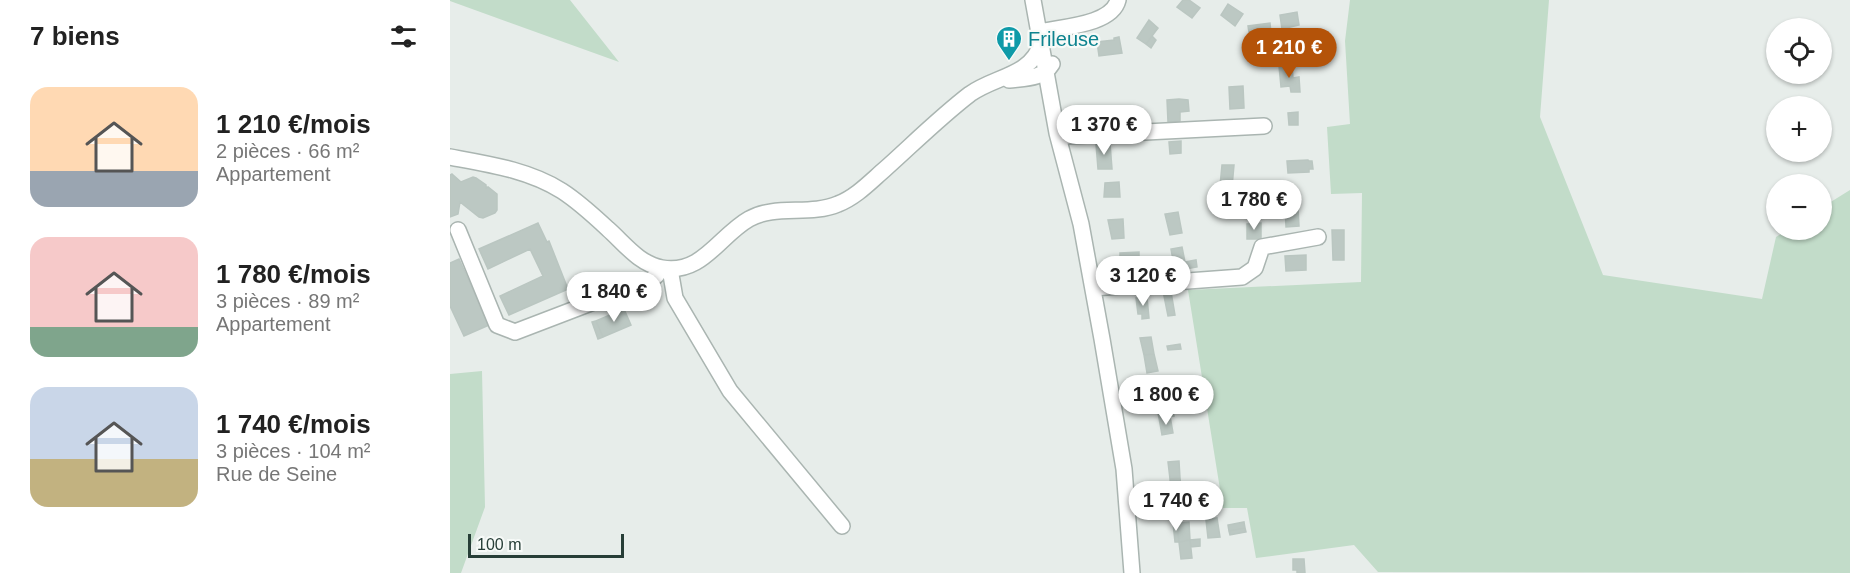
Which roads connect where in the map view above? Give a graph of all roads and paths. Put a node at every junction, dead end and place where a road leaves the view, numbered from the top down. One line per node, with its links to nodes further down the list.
1 (1033, 0): 4 (street)
2 (1039, 0): 4 (street)
3 (1118, 0): 4 (street)
4 (1043, 35): 5 (street); 6 (street)
5 (1050, 68): 6 (street); 7 (street); 9 (street)
6 (1022, 73): 7 (street); 14 (street)
7 (1054, 117): 11 (street)
8 (1264, 126): 9 (street)
9 (1067, 136): 11 (street)
10 (450, 157): 14 (street)
11 (1081, 224): 15 (street)
12 (458, 231): 14 (street)
13 (1317, 237): 15 (street)
14 (665, 268): 16 (street)
15 (1093, 288): 17 (street)
16 (842, 526)
17 (1132, 573)

